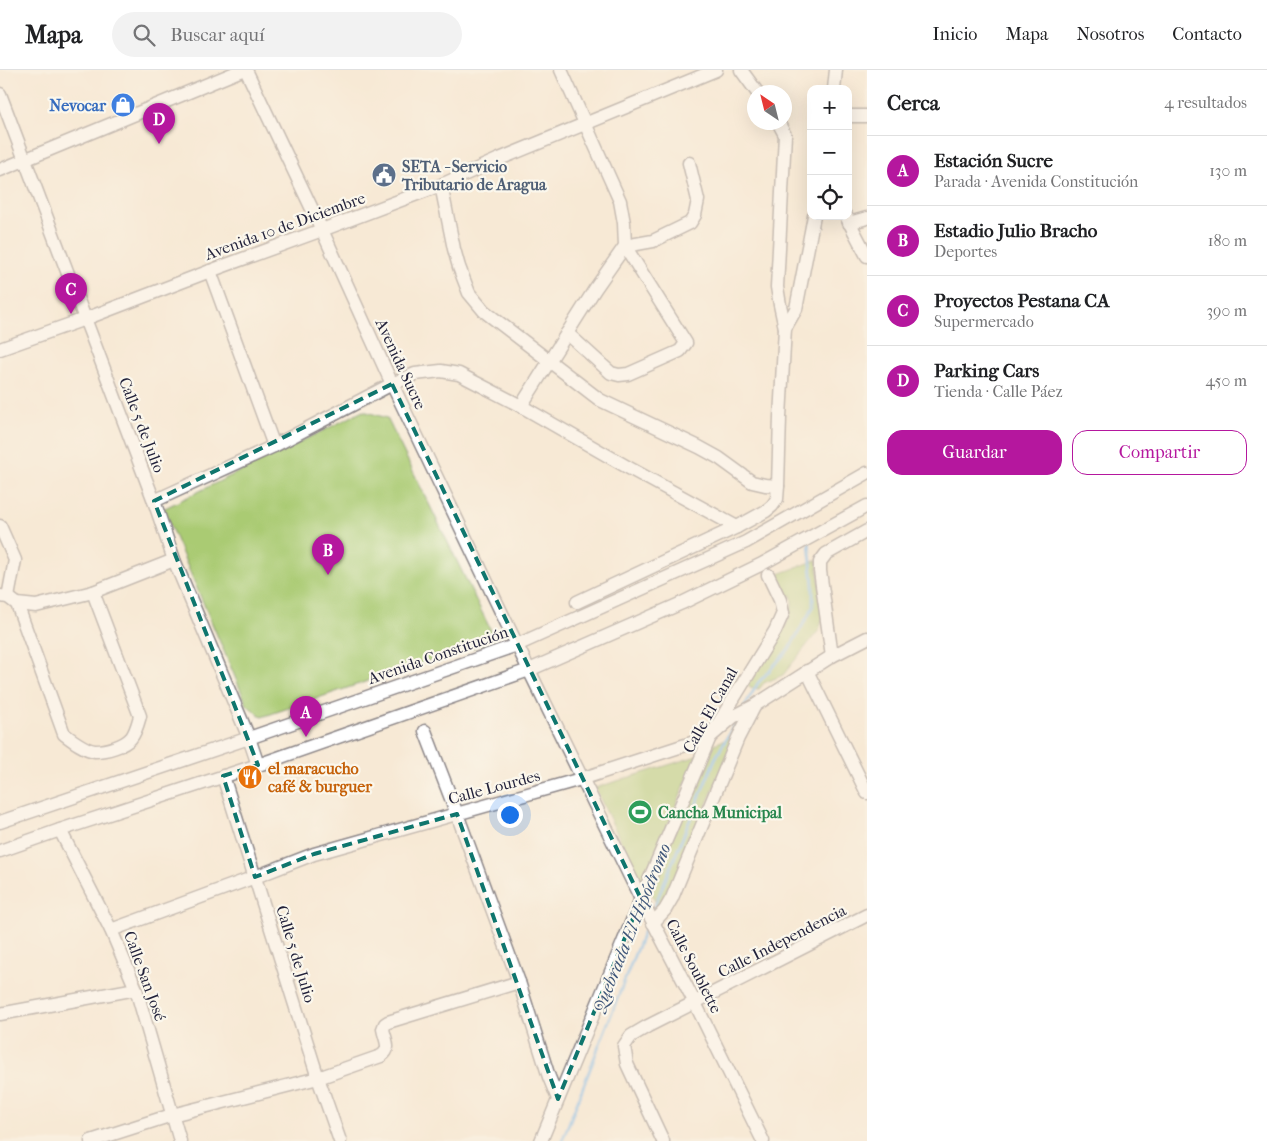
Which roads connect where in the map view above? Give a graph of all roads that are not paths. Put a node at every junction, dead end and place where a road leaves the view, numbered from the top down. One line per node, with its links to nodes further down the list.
1 (244, 70): 13 (street); 21 (street, Avenida Sucre)
2 (562, 70): 11 (street)
3 (716, 70): 11 (street, Avenida 10 de Diciembre)
4 (741, 70): 6 (street)
5 (836, 70): 7 (street)
6 (752, 85)
7 (834, 85)
8 (0, 94): 13 (street, Calle 5 de Julio)
9 (852, 116): 10 (street)
10 (867, 116)
11 (585, 125): 16 (street, Avenida 10 de Diciembre); 22 (street)
12 (782, 130): 26 (street)
13 (25, 160): 15 (street); 25 (street, Calle 5 de Julio)
14 (689, 163): 22 (street)
15 (0, 170)
16 (441, 185): 21 (street, Avenida 10 de Diciembre); 29 (street)
17 (867, 218): 20 (street)
18 (813, 220): 26 (street)
19 (847, 220): 23 (street)
20 (852, 220)
21 (322, 230): 24 (street, Avenida 10 de Diciembre); 30 (street, Avenida Sucre)
22 (625, 246): 27 (street); 27 (street)
23 (867, 256)
24 (210, 270): 25 (street, Avenida 10 de Diciembre); 32 (street)
25 (85, 320): 28 (street, Avenida 10 de Diciembre); 35 (street, Calle 5 de Julio)
26 (785, 328): 34 (street)
27 (567, 333): 29 (street)
28 (0, 349)
29 (549, 362): 31 (street); 34 (street)
30 (392, 384): 31 (street); 32 (street); 46 (street, Avenida Sucre)
31 (522, 406): 38 (street)
32 (274, 446): 35 (street)
33 (867, 473): 46 (street, Avenida Constitución)
34 (778, 486): 38 (street)
35 (154, 502): 40 (street, Calle 5 de Julio)
36 (867, 506): 48 (street)
37 (0, 526): 43 (street)
38 (737, 527): 44 (street)
39 (867, 531): 47 (street)
40 (174, 560): 42 (street); 53 (street, Calle 5 de Julio)
41 (768, 575): 52 (street, Calle El Canal)
42 (93, 592): 43 (street); 43 (street)
43 (8, 599)
44 (577, 602)
45 (867, 638): 47 (street, Calle Lourdes)
46 (517, 645): 48 (street, Avenida Sucre); 53 (street, Avenida Constitución)
47 (832, 656): 49 (street, Calle Lourdes)
48 (529, 670): 54 (street); 56 (street, Calle Soublette)
49 (807, 671): 50 (street, Calle Lourdes); 57 (street)
50 (753, 707): 52 (street, Calle Lourdes); 65 (street)
51 (425, 731): 58 (street)
52 (710, 737): 56 (street, Calle Lourdes); 63 (street, Calle El Canal)
53 (249, 738): 54 (street, Calle 5 de Julio); 59 (street, Avenida Constitución)
54 (258, 765): 55 (street)
55 (223, 776): 60 (street); 62 (street, Calle 5 de Julio)
56 (581, 779): 58 (street, Calle Lourdes); 63 (street, Calle Soublette)
57 (867, 793)
58 (457, 814): 62 (street, Calle Lourdes); 67 (street)
59 (0, 822)
60 (60, 830): 61 (street); 66 (street, Calle San José)
61 (0, 851)
62 (255, 877): 66 (street, Calle Lourdes); 71 (street, Calle 5 de Julio)
63 (644, 903): 65 (street, Calle Soublette); 72 (street, Calle El Canal)
64 (867, 915): 69 (street, Calle Independencia)
65 (653, 923): 69 (street, Calle Soublette)
66 (111, 930): 68 (street, Calle San José)
67 (519, 982): 71 (street); 72 (street)
68 (136, 989): 70 (street); 73 (street, Calle San José)
69 (695, 1003): 78 (street, Calle Independencia); 79 (street, Calle Soublette)
70 (0, 1014)
71 (318, 1078): 73 (street); 76 (street, Calle 5 de Julio)
72 (558, 1099): 77 (street, Calle El Canal)
73 (172, 1115): 74 (street); 75 (street, Calle San José)
74 (91, 1141)
75 (180, 1141)
76 (340, 1141)
77 (541, 1141)
78 (663, 1141)
79 (763, 1141)

